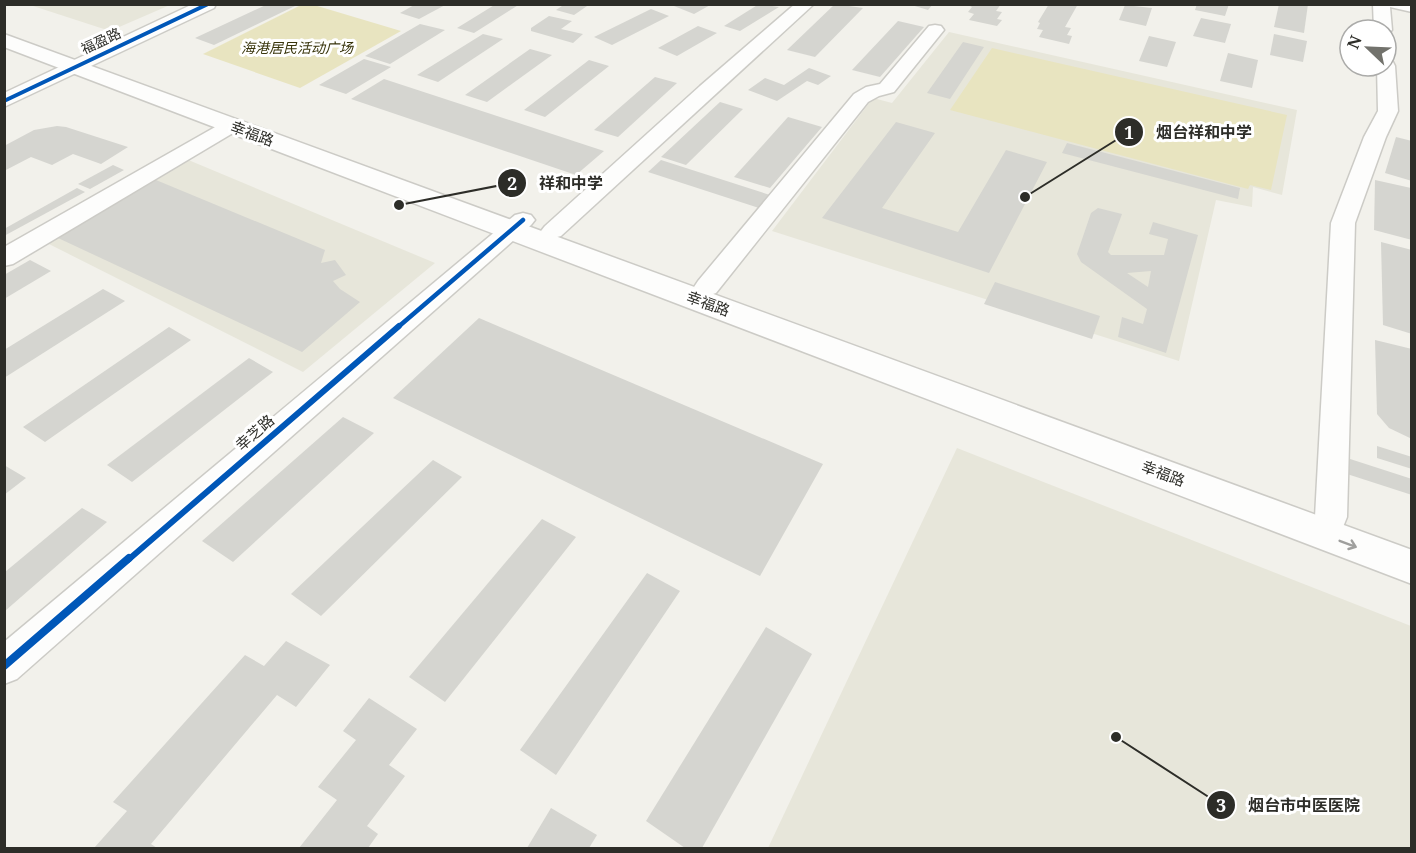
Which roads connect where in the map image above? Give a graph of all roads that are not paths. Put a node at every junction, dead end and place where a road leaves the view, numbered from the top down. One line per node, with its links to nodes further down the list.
1 (208, 4): 8 (street, 福盈路)
2 (806, 4): 13 (street)
3 (1396, 4): 4 (street)
4 (1412, 8)
5 (4, 27): 8 (main road, 幸福路)
6 (935, 30): 15 (street)
7 (4, 40): 8 (main road, 幸福路)
8 (82, 64): 10 (street, 福盈路); 11 (main road, 幸福路); 12 (main road, 幸福路)
9 (1387, 78): 16 (street)
10 (4, 101)
11 (231, 126): 12 (main road, 幸福路); 14 (street)
12 (517, 225): 13 (main road, 幸福路); 18 (main road, 幸福路, one-way to 18); 19 (street, 幸芝路)
13 (553, 231): 15 (main road, 幸福路)
14 (4, 258)
15 (707, 287): 16 (main road, 幸福路)
16 (1331, 517): 17 (main road, 幸福路)
17 (1412, 547)
18 (1412, 567)
19 (4, 666)

